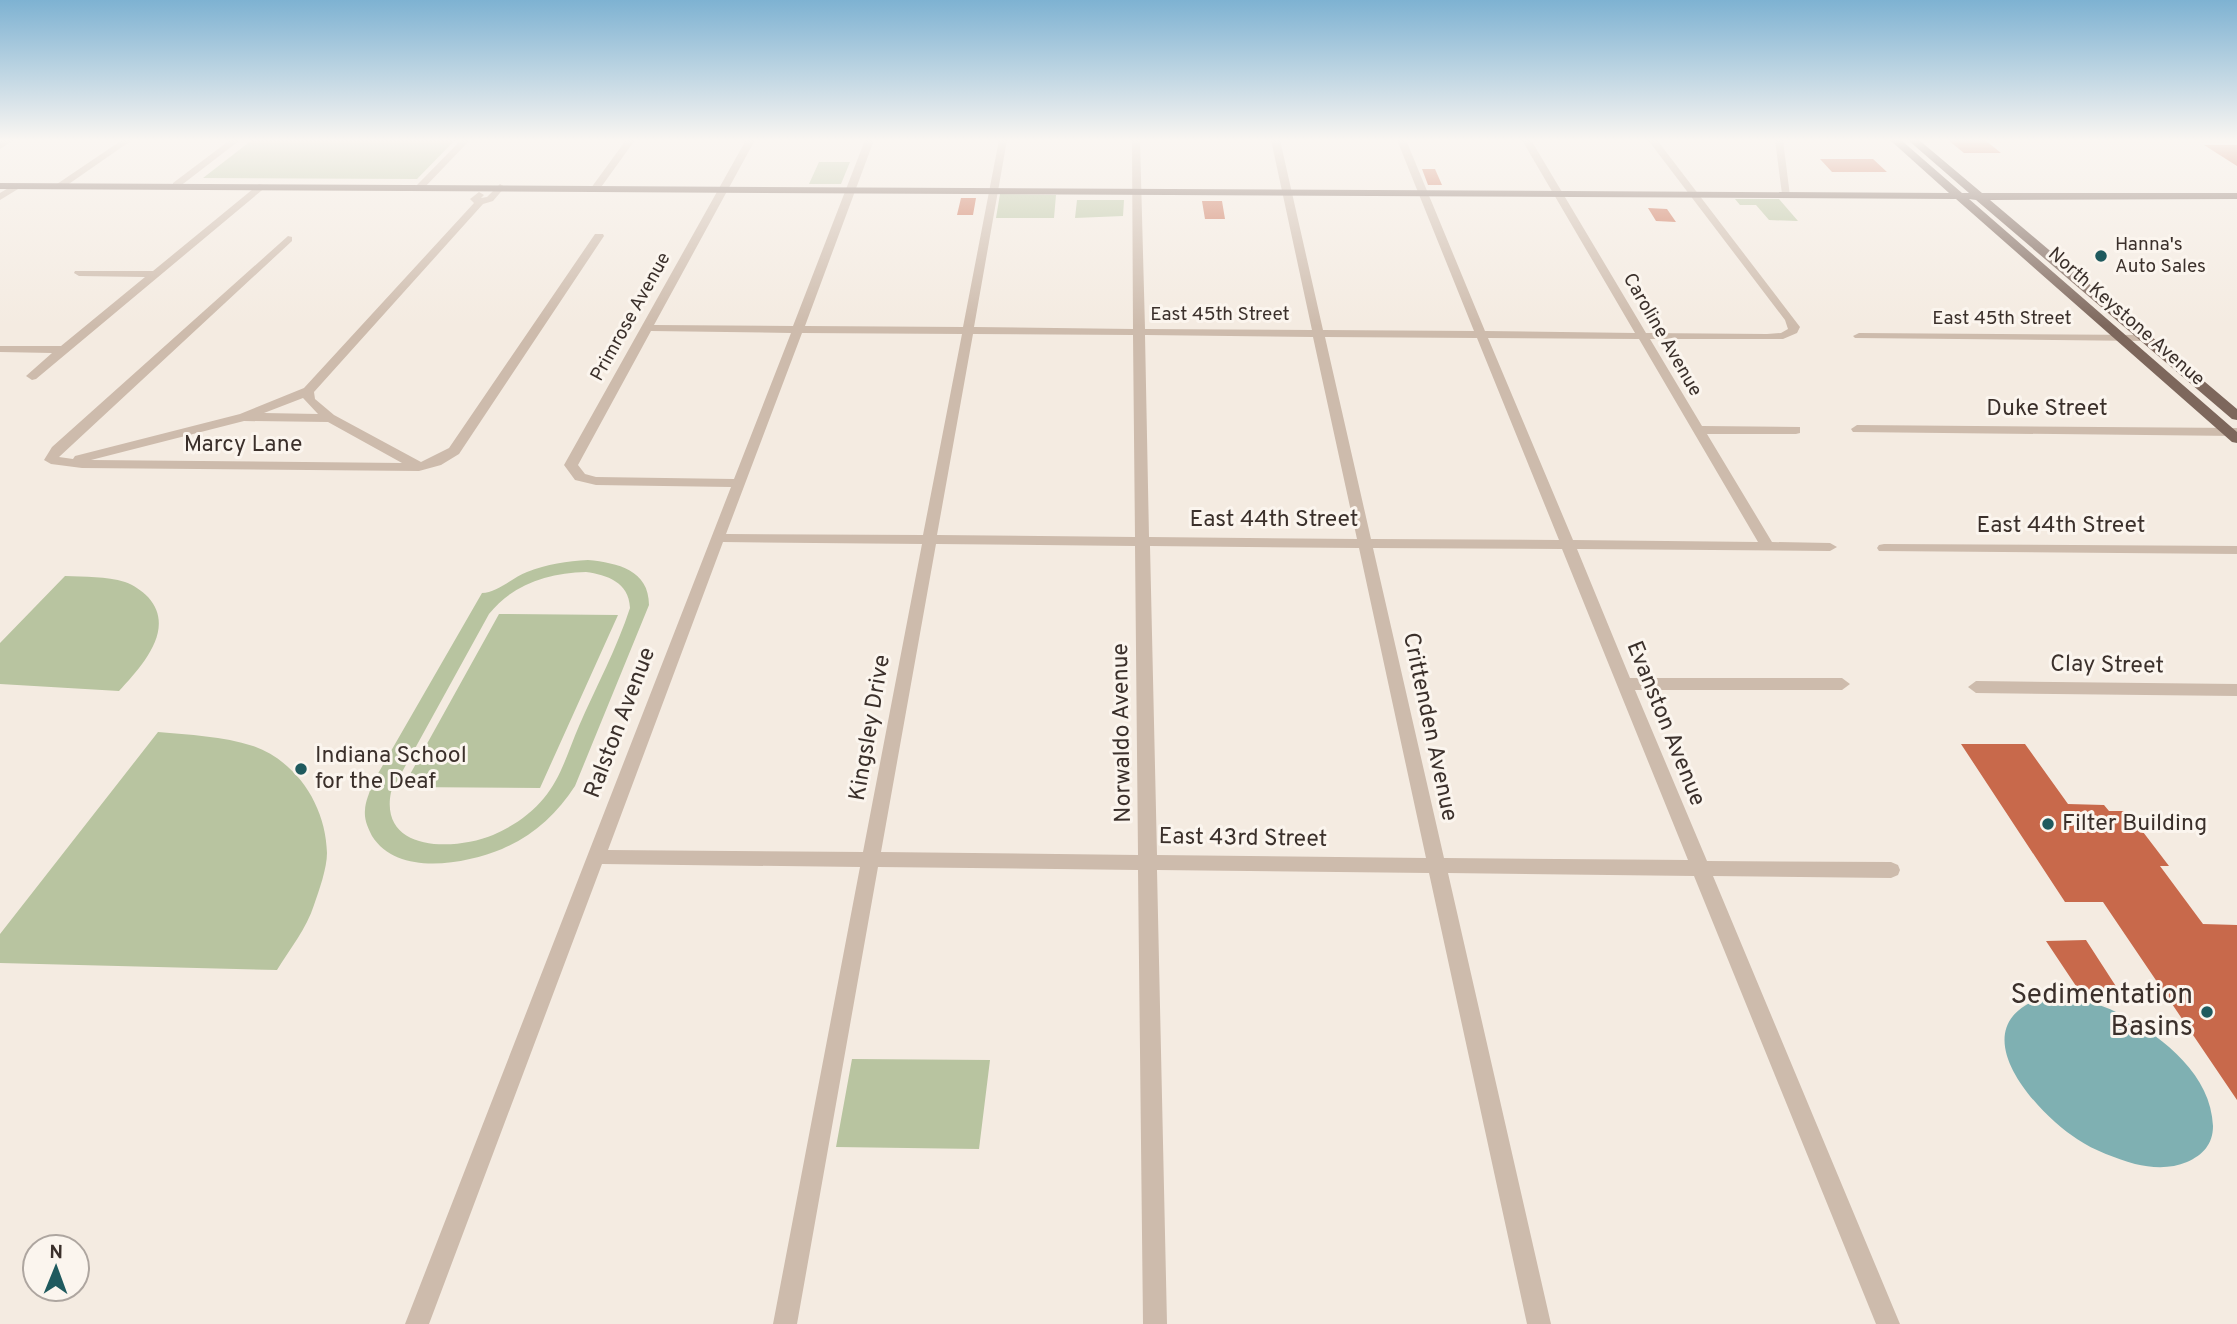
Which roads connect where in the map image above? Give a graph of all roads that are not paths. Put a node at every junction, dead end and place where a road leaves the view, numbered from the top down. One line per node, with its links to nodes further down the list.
1 (243, 202): 16 (street)
2 (480, 202): 30 (street, Marcy Lane)
3 (715, 202): 17 (street, Primrose Avenue)
4 (846, 202): 18 (street, Ralston Avenue)
5 (991, 202): 19 (street, Kingsley Drive)
6 (1136, 202): 20 (street, Norwaldo Avenue)
7 (1288, 202): 21 (street, Crittenden Avenue)
8 (1426, 202): 22 (street, Evanston Avenue)
9 (1563, 202): 23 (street, Caroline Avenue)
10 (1700, 202): 23 (street, East 45th Street)
11 (1965, 202): 25 (main road, North Keystone Avenue)
12 (1985, 202): 26 (main road, North Keystone Avenue)
13 (599, 236): 39 (street, Marcy Lane)
14 (288, 239): 38 (street)
15 (79, 273): 16 (street)
16 (156, 274): 28 (street)
17 (645, 328): 18 (street, East 45th Street); 40 (street, Primrose Avenue)
18 (798, 330): 19 (street, East 45th Street); 40 (street, Ralston Avenue)
19 (968, 331): 20 (street, East 45th Street); 42 (street, Kingsley Drive)
20 (1139, 332): 21 (street, East 45th Street); 43 (street, Norwaldo Avenue)
21 (1318, 333): 22 (street, East 45th Street); 44 (street, Crittenden Avenue)
22 (1480, 334): 23 (street, East 45th Street); 45 (street, Evanston Avenue)
23 (1643, 334): 35 (street, Caroline Avenue)
24 (1859, 336): 25 (street, East 45th Street)
25 (2121, 337): 26 (street, East 45th Street); 37 (main road, North Keystone Avenue)
26 (2144, 338): 31 (main road, North Keystone Avenue)
27 (0, 349): 28 (street)
28 (63, 350): 29 (street)
29 (32, 376)
30 (308, 391): 32 (street, Marcy Lane); 33 (street, Marcy Lane)
31 (2237, 416)
32 (244, 417): 33 (street, Marcy Lane); 38 (street, Marcy Lane)
33 (330, 418): 39 (street, Marcy Lane)
34 (1857, 429): 37 (street, Duke Street)
35 (1698, 430): 36 (street); 46 (street, Caroline Avenue)
36 (1796, 430)
37 (2234, 434)
38 (67, 462): 39 (street, Marcy Lane)
39 (419, 467)
40 (739, 482): 41 (street, Ralston Avenue)
41 (718, 538): 42 (street, East 44th Street); 54 (street, Ralston Avenue)
42 (929, 539): 43 (street, East 44th Street); 55 (street, Kingsley Drive)
43 (1142, 541): 44 (street, East 44th Street); 56 (street, Norwaldo Avenue)
44 (1365, 543): 45 (street, East 44th Street); 57 (street, Crittenden Avenue)
45 (1567, 545): 46 (street, East 44th Street); 50 (street, Evanston Avenue)
46 (1768, 547): 47 (street, East 44th Street)
47 (1830, 547)
48 (1884, 548): 49 (street, East 44th Street)
49 (2237, 550)
50 (1624, 684): 51 (street); 58 (street, Evanston Avenue)
51 (1842, 684)
52 (1976, 687): 53 (street, Clay Street)
53 (2237, 690)
54 (596, 857): 55 (street, East 43rd Street); 60 (street, Ralston Avenue)
55 (870, 860): 56 (street, East 43rd Street); 61 (street, Kingsley Drive)
56 (1147, 862): 57 (street, East 43rd Street); 62 (street, Norwaldo Avenue)
57 (1436, 865): 58 (street, East 43rd Street); 63 (street, Crittenden Avenue)
58 (1699, 868): 59 (street, East 43rd Street); 64 (street, Evanston Avenue)
59 (1891, 870)
60 (417, 1324)
61 (785, 1324)
62 (1155, 1324)
63 (1539, 1324)
64 (1888, 1324)

